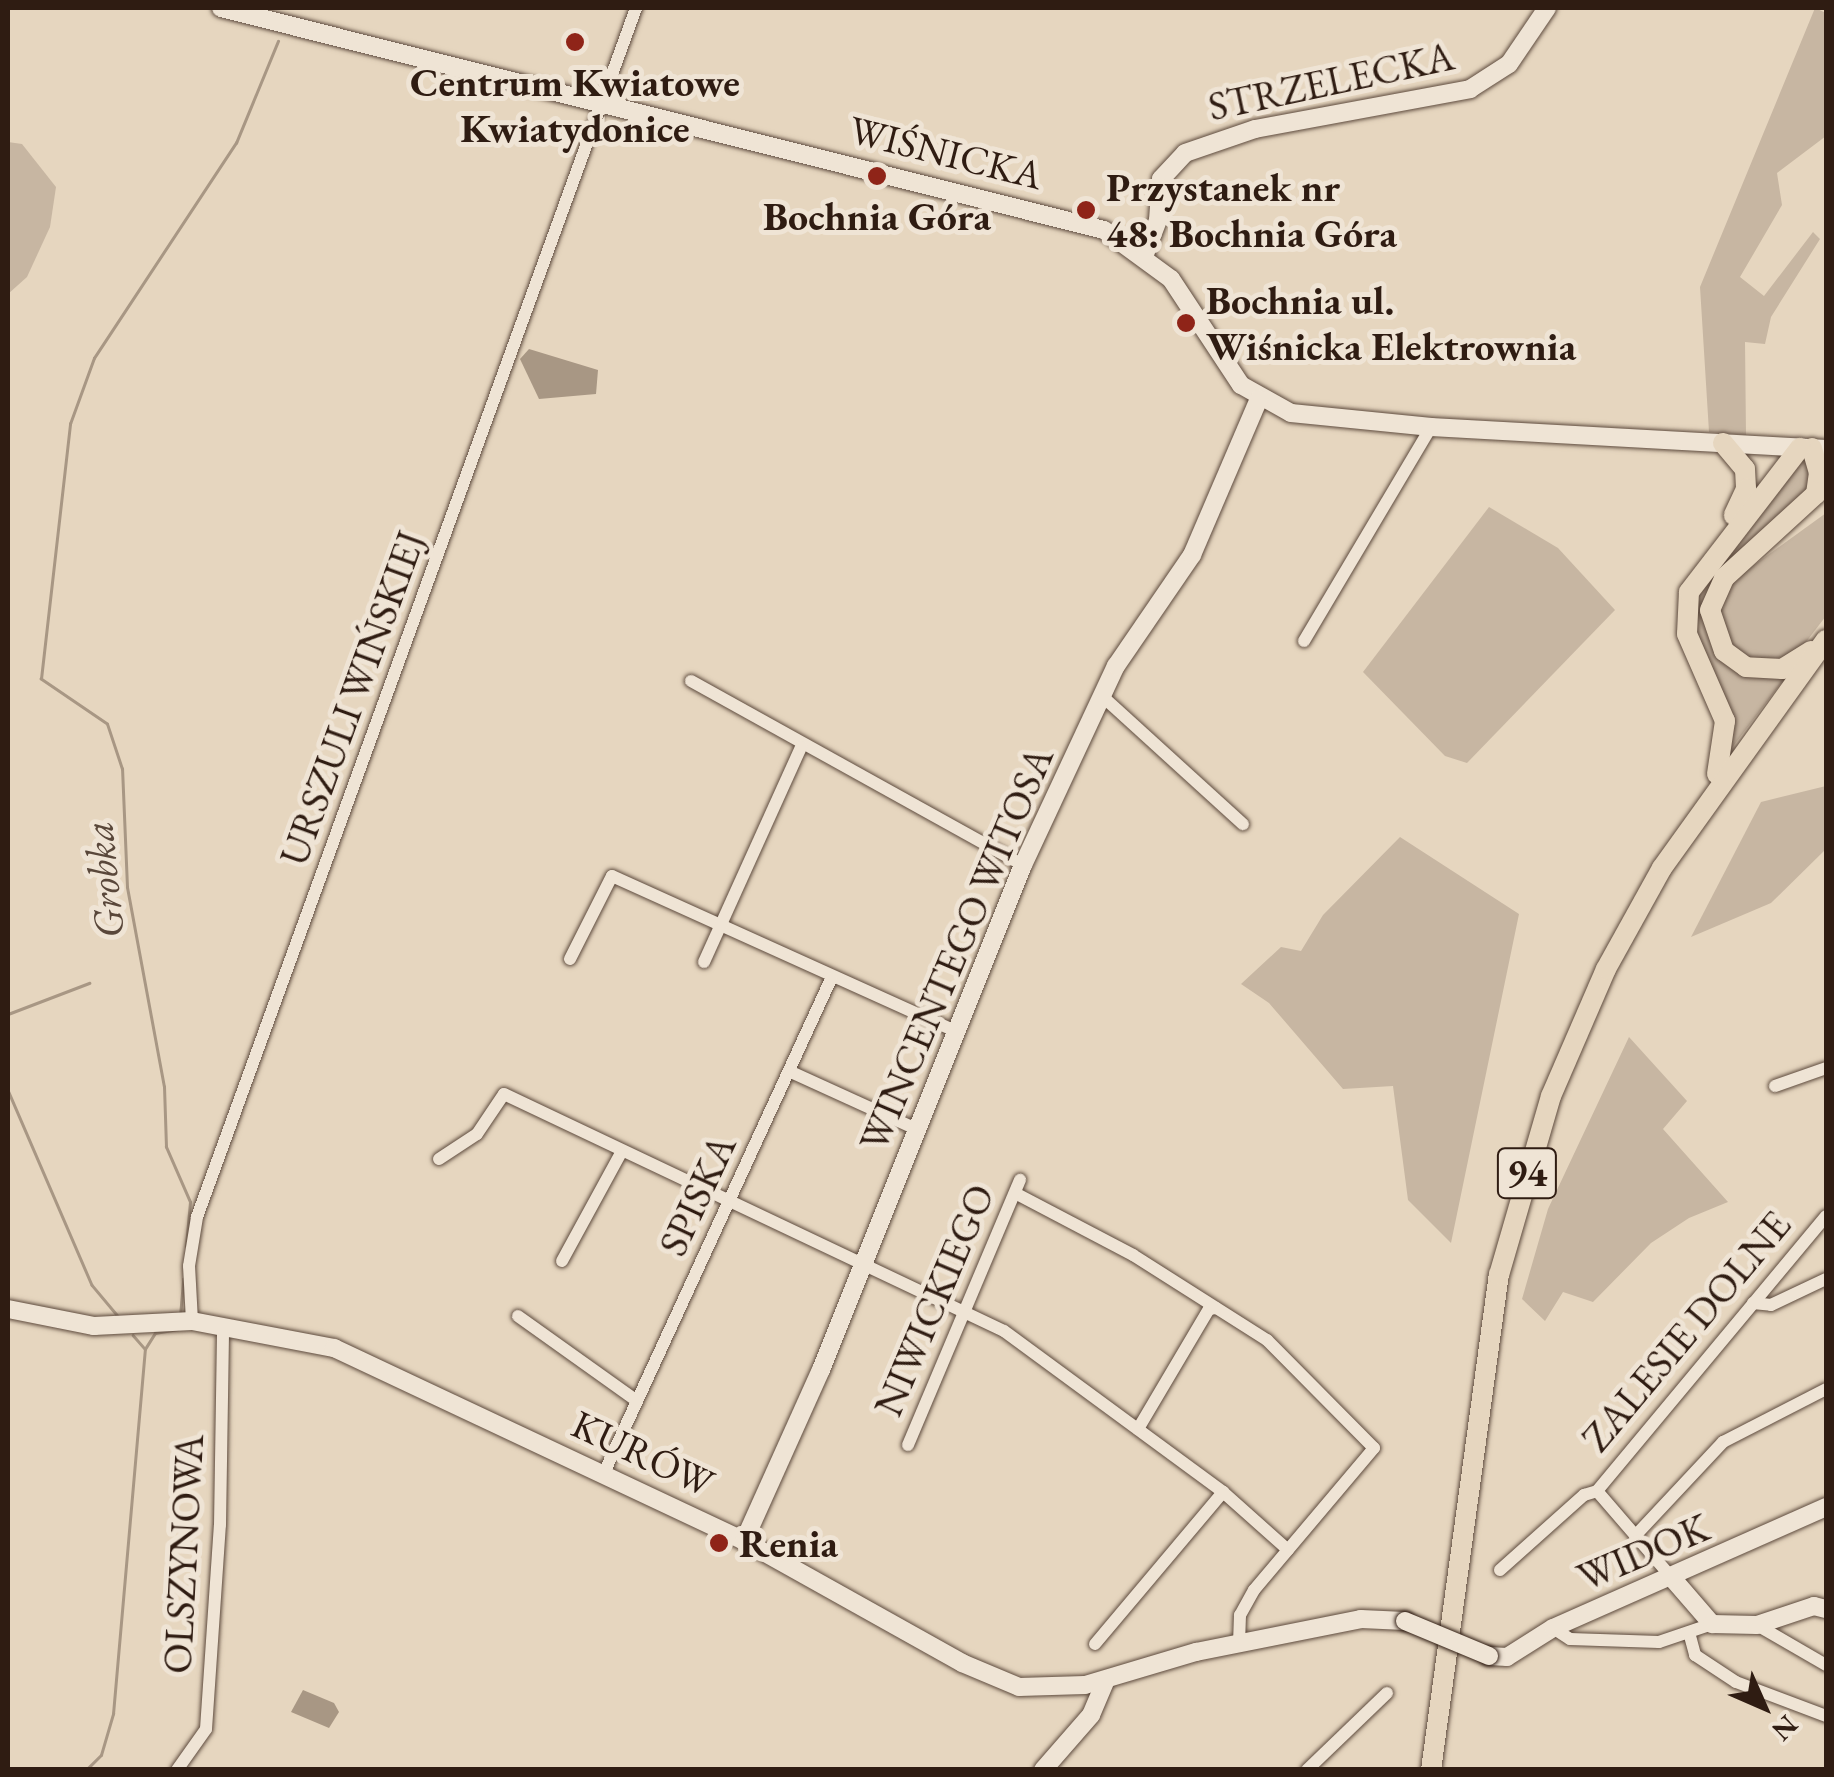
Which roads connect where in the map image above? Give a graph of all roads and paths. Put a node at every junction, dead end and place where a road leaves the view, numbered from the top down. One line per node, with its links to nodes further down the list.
1 (221, 8): 4 (street, WIŚNICKA)
2 (636, 8): 4 (street, URSZULI WIŃSKIEJ)
3 (1547, 8): 5 (street, STRZELECKA)
4 (602, 102): 5 (street, WIŚNICKA); 44 (street, URSZULI WIŃSKIEJ)
5 (1145, 254): 6 (street, WIŚNICKA)
6 (1260, 399): 7 (street, WIŚNICKA); 18 (street, WINCENTEGO WITOSA)
7 (1430, 428): 8 (street, WIŚNICKA); 14 (street)
8 (1724, 443): 9 (street, WIŚNICKA); 11 (main road)
9 (1813, 448): 11 (main road); 12 (main road)
10 (1826, 506): 12 (main road)
11 (1714, 552): 20 (main road)
12 (1755, 552): 13 (main road)
13 (1826, 638): 17 (main road, 94)
14 (1304, 641)
15 (1826, 657): 17 (main road)
16 (691, 680): 19 (street)
17 (1784, 694): 20 (main road, 94)
18 (1102, 695): 21 (street); 22 (street, WINCENTEGO WITOSA)
19 (801, 747): 22 (street); 23 (street)
20 (1701, 808): 76 (main road, 94)
21 (1242, 824)
22 (1023, 865): 27 (street, WINCENTEGO WITOSA)
23 (720, 926): 24 (street); 25 (street); 26 (street)
24 (570, 959)
25 (704, 962)
26 (831, 979): 27 (street); 29 (street, SPISKA)
27 (957, 1032): 31 (street, WINCENTEGO WITOSA)
28 (1826, 1068): 30 (street)
29 (791, 1072): 31 (street); 34 (street, SPISKA)
30 (1775, 1086)
31 (918, 1130): 37 (street, WINCENTEGO WITOSA)
32 (622, 1151): 33 (street); 34 (street); 36 (street)
33 (439, 1159)
34 (730, 1202): 37 (street); 47 (street, SPISKA)
35 (1826, 1216): 39 (street, ZALESIE DOLNE)
36 (562, 1261)
37 (864, 1262): 42 (street); 55 (street, WINCENTEGO WITOSA)
38 (1826, 1279): 39 (street)
39 (1753, 1303): 51 (street, ZALESIE DOLNE)
40 (1216, 1308): 42 (street, NIWICKIEGO); 48 (street); 56 (street)
41 (8, 1310): 44 (street, KURÓW)
42 (967, 1314): 48 (street); 49 (street, NIWICKIEGO)
43 (518, 1316): 47 (street)
44 (185, 1320): 45 (street, KURÓW)
45 (224, 1331): 50 (street, KURÓW); 73 (street, OLSZYNOWA)
46 (1826, 1389): 54 (street)
47 (636, 1401): 50 (street, SPISKA)
48 (1138, 1429): 52 (street)
49 (908, 1445)
50 (604, 1472): 55 (street, KURÓW)
51 (1597, 1491): 54 (street); 57 (street, ZALESIE DOLNE)
52 (1223, 1492): 56 (street); 67 (street)
53 (1826, 1506): 58 (street, WIDOK)
54 (1635, 1536): 58 (street)
55 (744, 1541): 70 (street, KURÓW)
56 (1288, 1550): 65 (street)
57 (1500, 1570)
58 (1673, 1580): 61 (street); 63 (street, WIDOK)
59 (1826, 1609): 60 (street)
60 (1785, 1616): 62 (street); 66 (street)
61 (1712, 1624): 62 (street); 64 (street)
62 (1757, 1625): 66 (street)
63 (1553, 1628): 64 (street); 68 (street, WIDOK)
64 (1690, 1636): 72 (street)
65 (1238, 1642): 68 (street, KURÓW, bridge); 70 (street, KURÓW)
66 (1782, 1642): 69 (street)
67 (1095, 1644)
68 (1488, 1656)
69 (1826, 1665)
70 (1090, 1693): 74 (street)
71 (1387, 1693): 75 (street)
72 (1826, 1716)
73 (178, 1770)
74 (1042, 1770)
75 (1307, 1770)
76 (1431, 1770)

